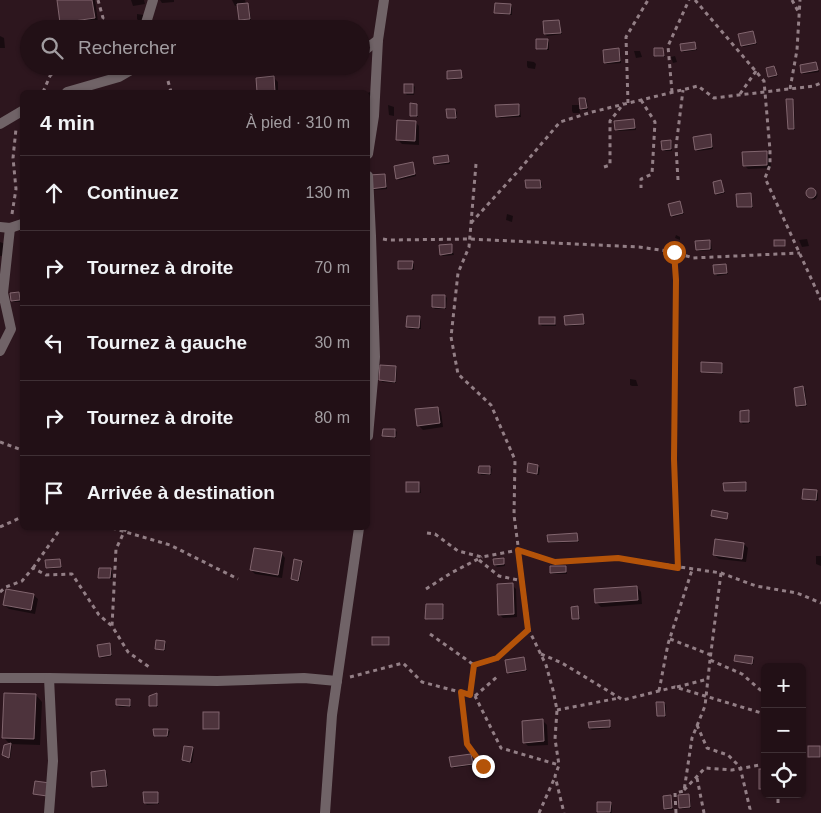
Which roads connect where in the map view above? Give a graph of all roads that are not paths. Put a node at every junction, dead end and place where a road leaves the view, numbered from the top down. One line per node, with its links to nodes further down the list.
1 (153, 0): 3 (street)
2 (384, 0): 4 (street)
3 (147, 20)
4 (378, 40): 5 (street); 10 (street)
5 (370, 46)
6 (122, 75): 7 (street)
7 (74, 90)
8 (20, 112): 9 (street)
9 (0, 124)
10 (370, 141)
11 (370, 206): 15 (street)
12 (20, 224): 13 (street)
13 (5, 227): 14 (street)
14 (0, 351)
15 (370, 413)
16 (359, 530): 19 (street)
17 (0, 678): 18 (street)
18 (49, 678): 19 (street); 20 (street)
19 (337, 680): 21 (street)
20 (50, 813)
21 (325, 813)

